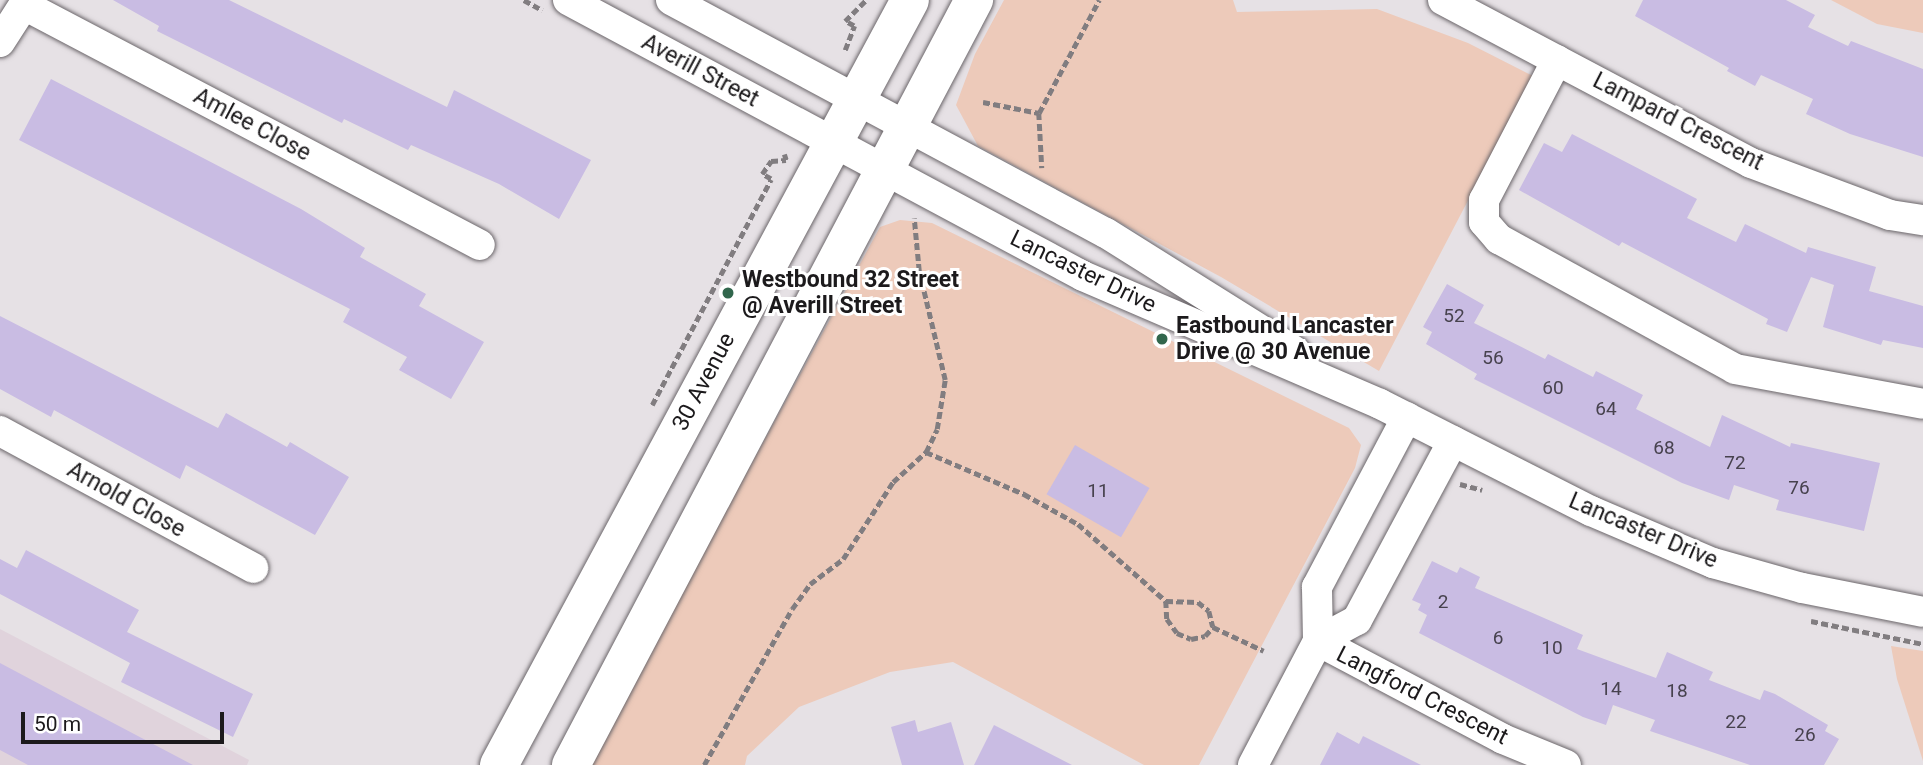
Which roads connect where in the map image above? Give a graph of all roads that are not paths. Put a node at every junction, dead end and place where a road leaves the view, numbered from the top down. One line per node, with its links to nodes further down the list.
1 (568, 0): 11 (street, Averill Street)
2 (671, 0): 9 (street, Averill Street)
3 (910, 0): 9 (main road, 30 Avenue)
4 (974, 0): 10 (main road)
5 (1443, 0): 8 (street, Lampard Crescent)
6 (25, 3): 7 (street); 14 (street, Amlee Close)
7 (0, 42)
8 (1557, 60): 13 (street, Lampard Crescent); 16 (street)
9 (856, 101): 10 (street, Lancaster Drive); 11 (main road, 30 Avenue)
10 (906, 128): 12 (main road); 15 (street, Lancaster Drive)
11 (833, 142): 12 (street, Lancaster Drive); 23 (main road, 30 Avenue)
12 (884, 169): 15 (street, Lancaster Drive); 24 (main road)
13 (1923, 220)
14 (480, 245)
15 (1380, 404): 17 (street, Lancaster Drive)
16 (1923, 404)
17 (1407, 417): 19 (street, Lancaster Drive); 22 (street)
18 (0, 431): 20 (street, Arnold Close)
19 (1453, 441): 21 (street, Lancaster Drive); 22 (street)
20 (253, 568)
21 (1923, 612)
22 (1318, 642): 25 (street); 26 (street, Langford Crescent)
23 (499, 765)
24 (571, 765)
25 (1253, 765)
26 (1566, 765)

